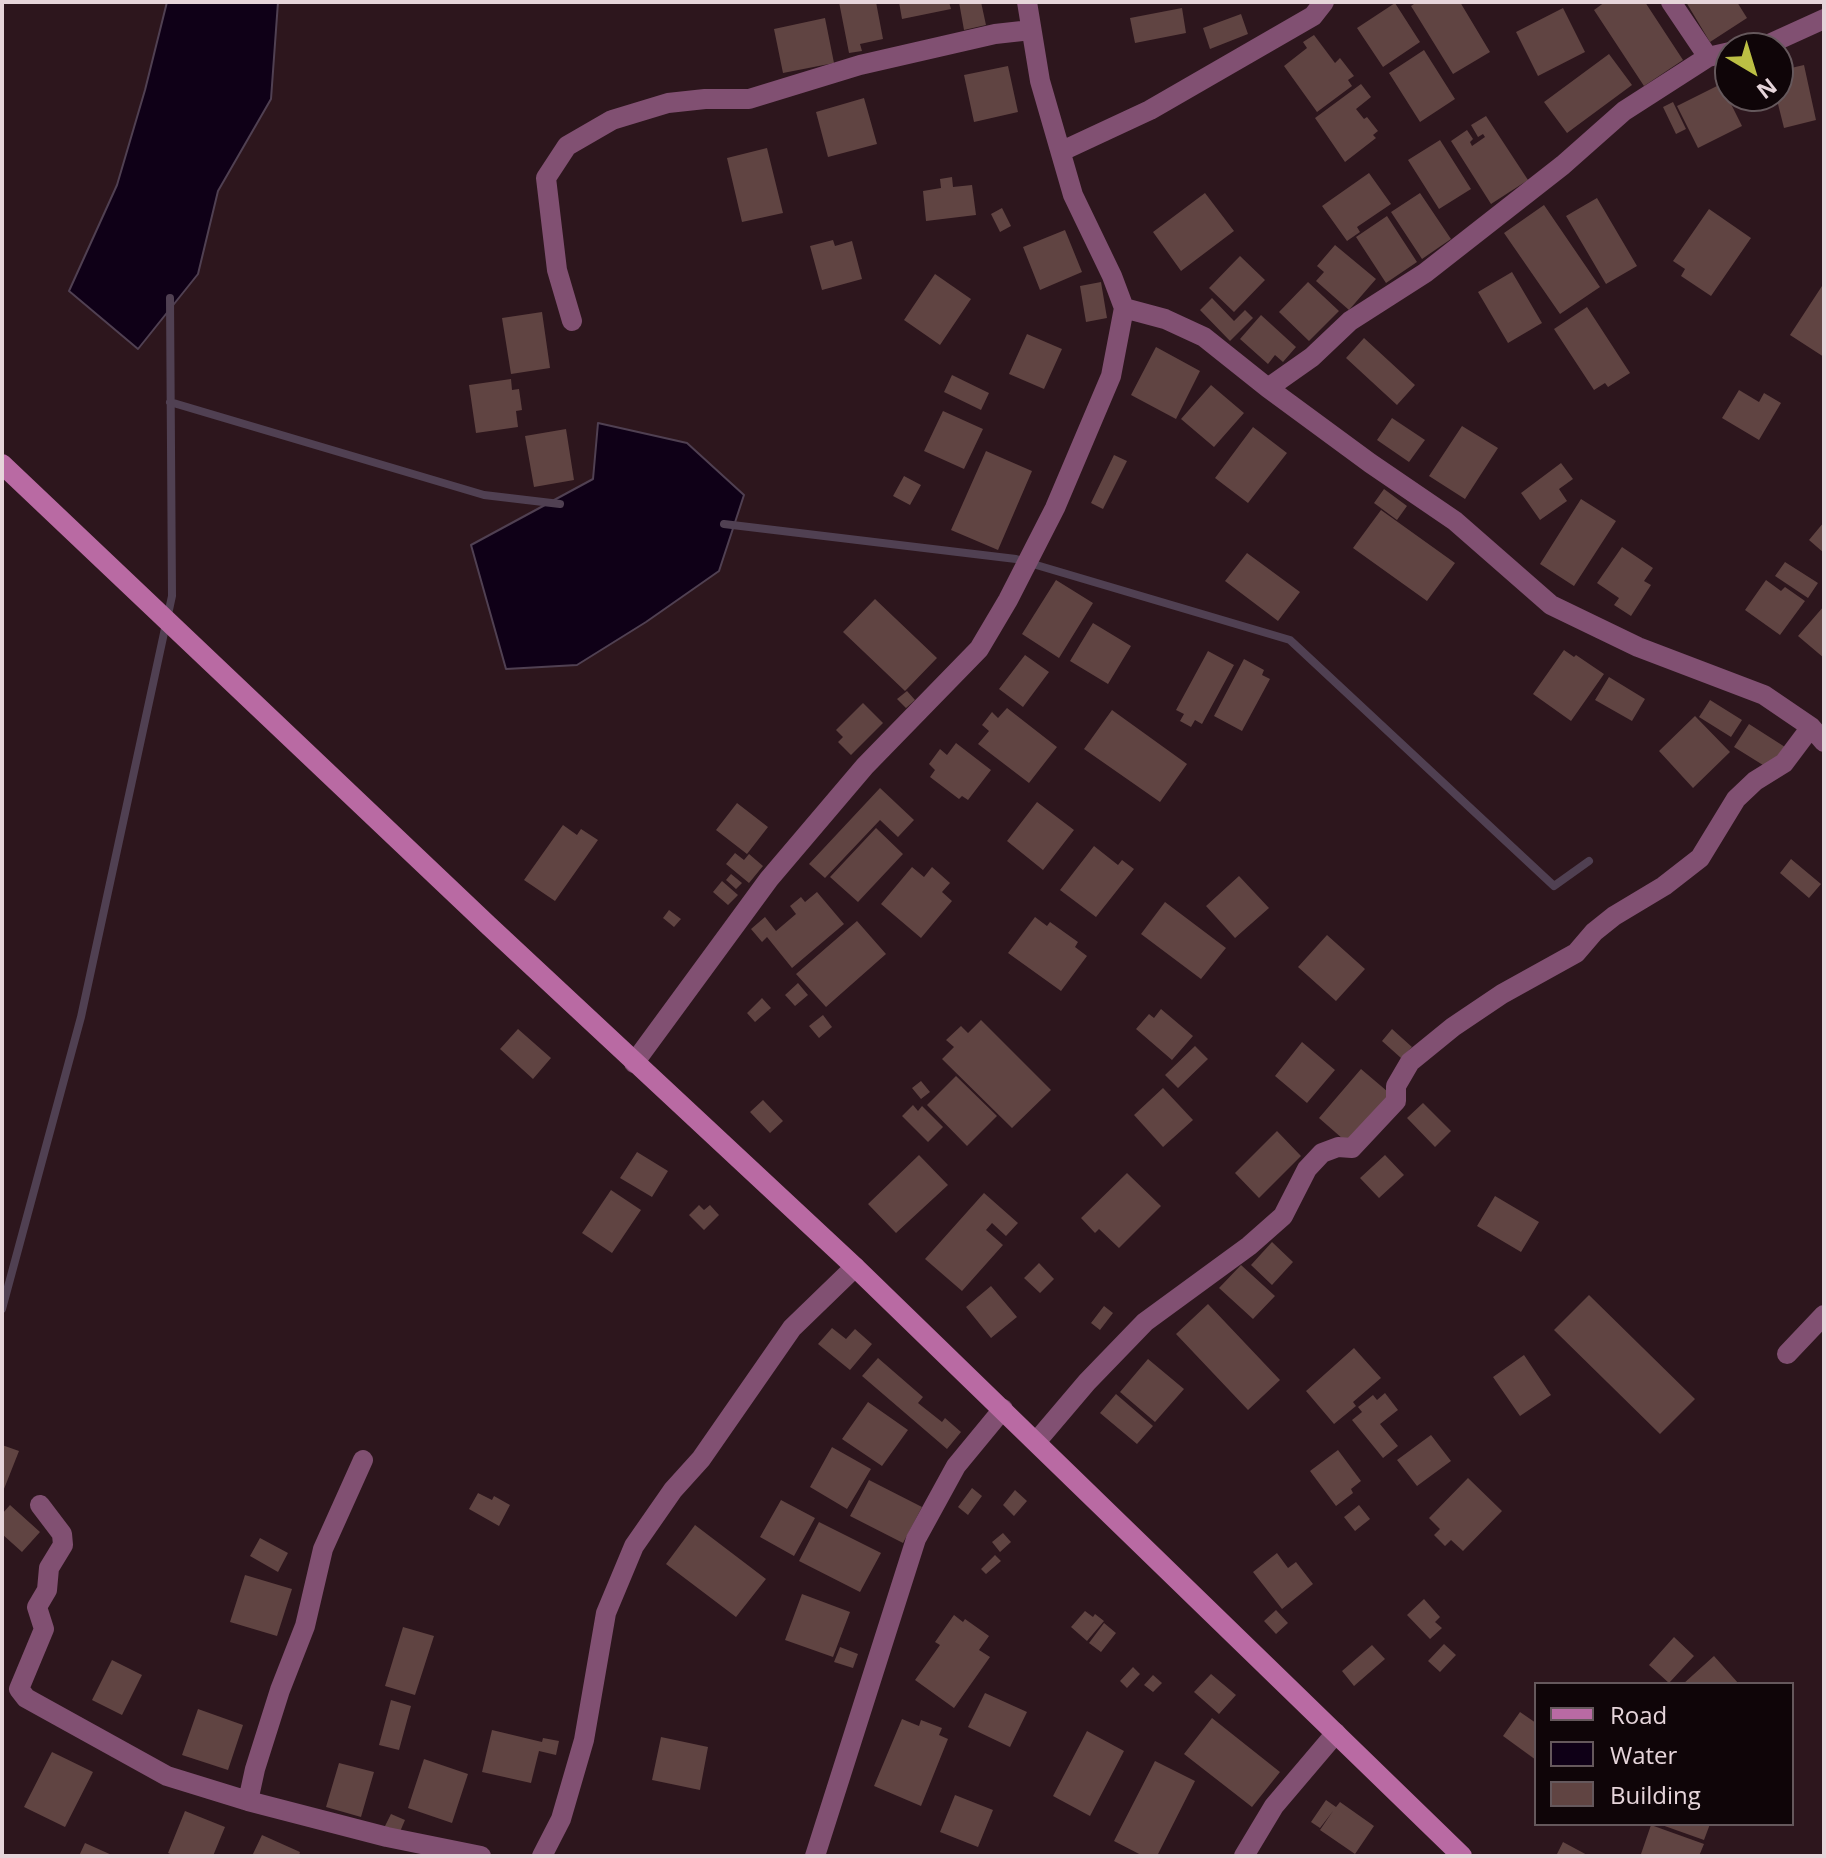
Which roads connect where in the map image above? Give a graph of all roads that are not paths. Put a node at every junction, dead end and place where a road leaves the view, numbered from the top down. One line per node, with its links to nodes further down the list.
1 (1027, 2): 5 (street)
2 (1324, 2): 9 (street)
3 (1671, 2): 8 (street)
4 (1824, 19): 6 (street)
5 (1031, 30): 9 (street); 11 (street)
6 (1794, 33)
7 (1714, 56): 8 (street)
8 (1708, 57): 12 (street)
9 (1062, 151): 10 (street)
10 (1124, 308): 12 (street); 15 (street)
11 (572, 321)
12 (1268, 388): 14 (street)
13 (2, 464): 15 (main road)
14 (1818, 735): 20 (street)
15 (634, 1063): 16 (main road)
16 (855, 1267): 19 (main road); 27 (street)
17 (1824, 1315): 18 (street)
18 (1787, 1354)
19 (1003, 1409): 20 (main road); 25 (street)
20 (1036, 1442): 23 (main road)
21 (363, 1460): 24 (street)
22 (40, 1505): 24 (street)
23 (1336, 1733): 28 (street); 29 (main road)
24 (248, 1801): 26 (street)
25 (812, 1853)
26 (481, 1856)
27 (542, 1856)
28 (1244, 1856)
29 (1462, 1856)

